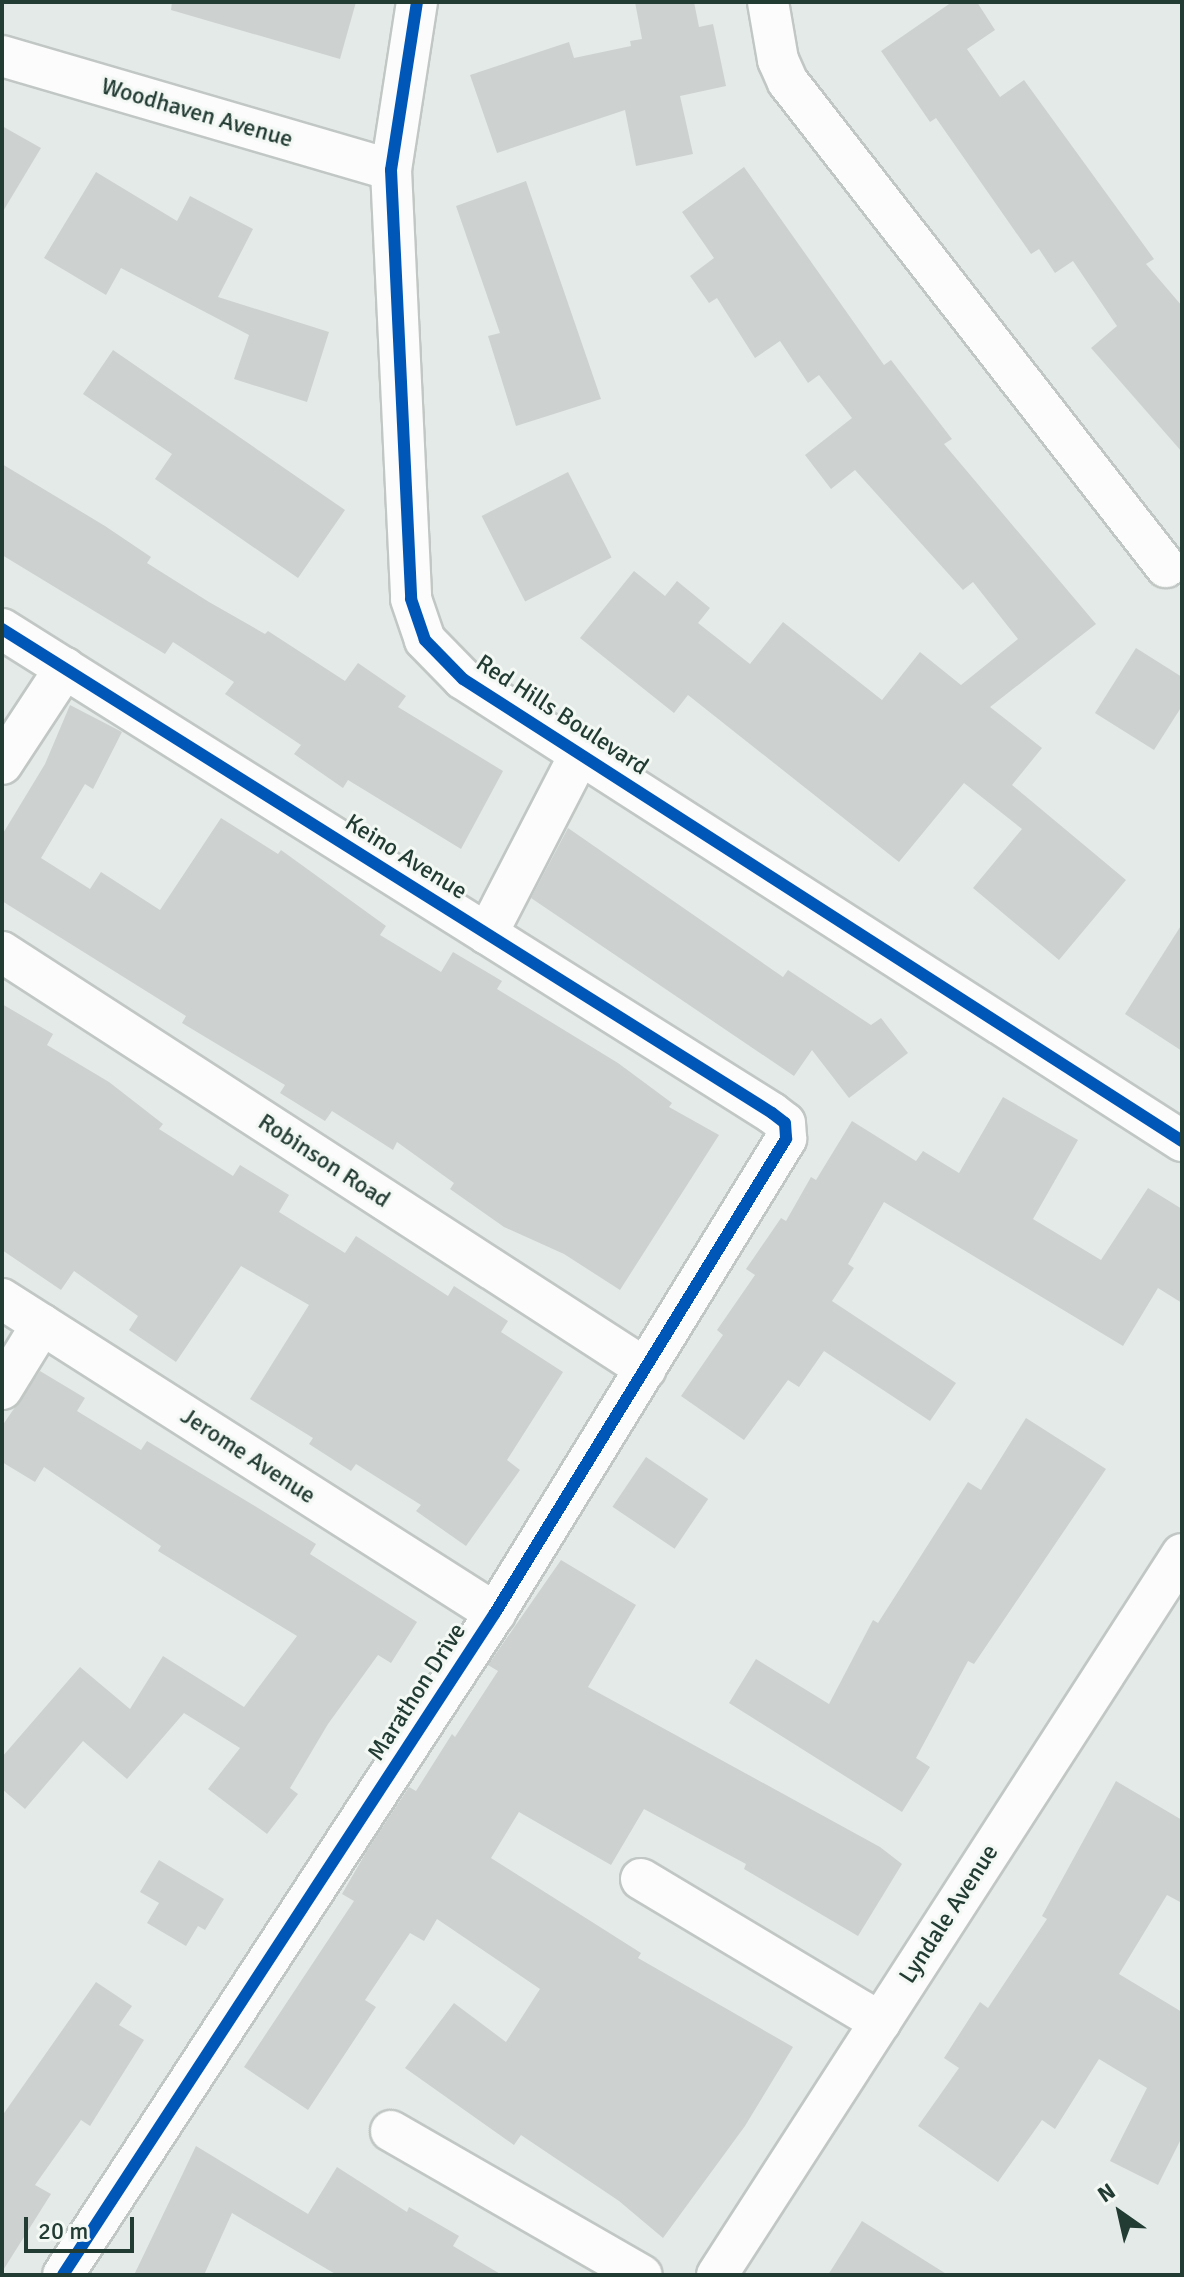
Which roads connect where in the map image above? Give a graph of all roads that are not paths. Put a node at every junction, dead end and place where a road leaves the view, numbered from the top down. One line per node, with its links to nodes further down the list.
1 (417, 2): 4 (street, Red Hills Boulevard)
2 (768, 2): 5 (street)
3 (2, 56): 4 (street, Woodhaven Avenue)
4 (391, 170): 8 (street, Red Hills Boulevard)
5 (1166, 567)
6 (2, 629): 7 (street, Keino Avenue)
7 (65, 668): 9 (street); 10 (street, Keino Avenue)
8 (580, 754): 10 (street); 13 (street, Red Hills Boulevard)
9 (2, 764)
10 (487, 934): 12 (street, Keino Avenue)
11 (2, 952): 16 (street, Robinson Road)
12 (785, 1123): 16 (street, Marathon Drive)
13 (1182, 1141)
14 (2, 1299): 15 (street, Jerome Avenue)
15 (42, 1324): 17 (street); 19 (street, Jerome Avenue)
16 (646, 1369): 19 (street, Marathon Drive)
17 (2, 1389)
18 (1182, 1554): 21 (street, Lyndale Avenue)
19 (495, 1613): 23 (street, Marathon Drive)
20 (641, 1879): 21 (street)
21 (880, 2022): 25 (street, Lyndale Avenue)
22 (391, 2131): 24 (street)
23 (63, 2275)
24 (641, 2275)
25 (717, 2275)

